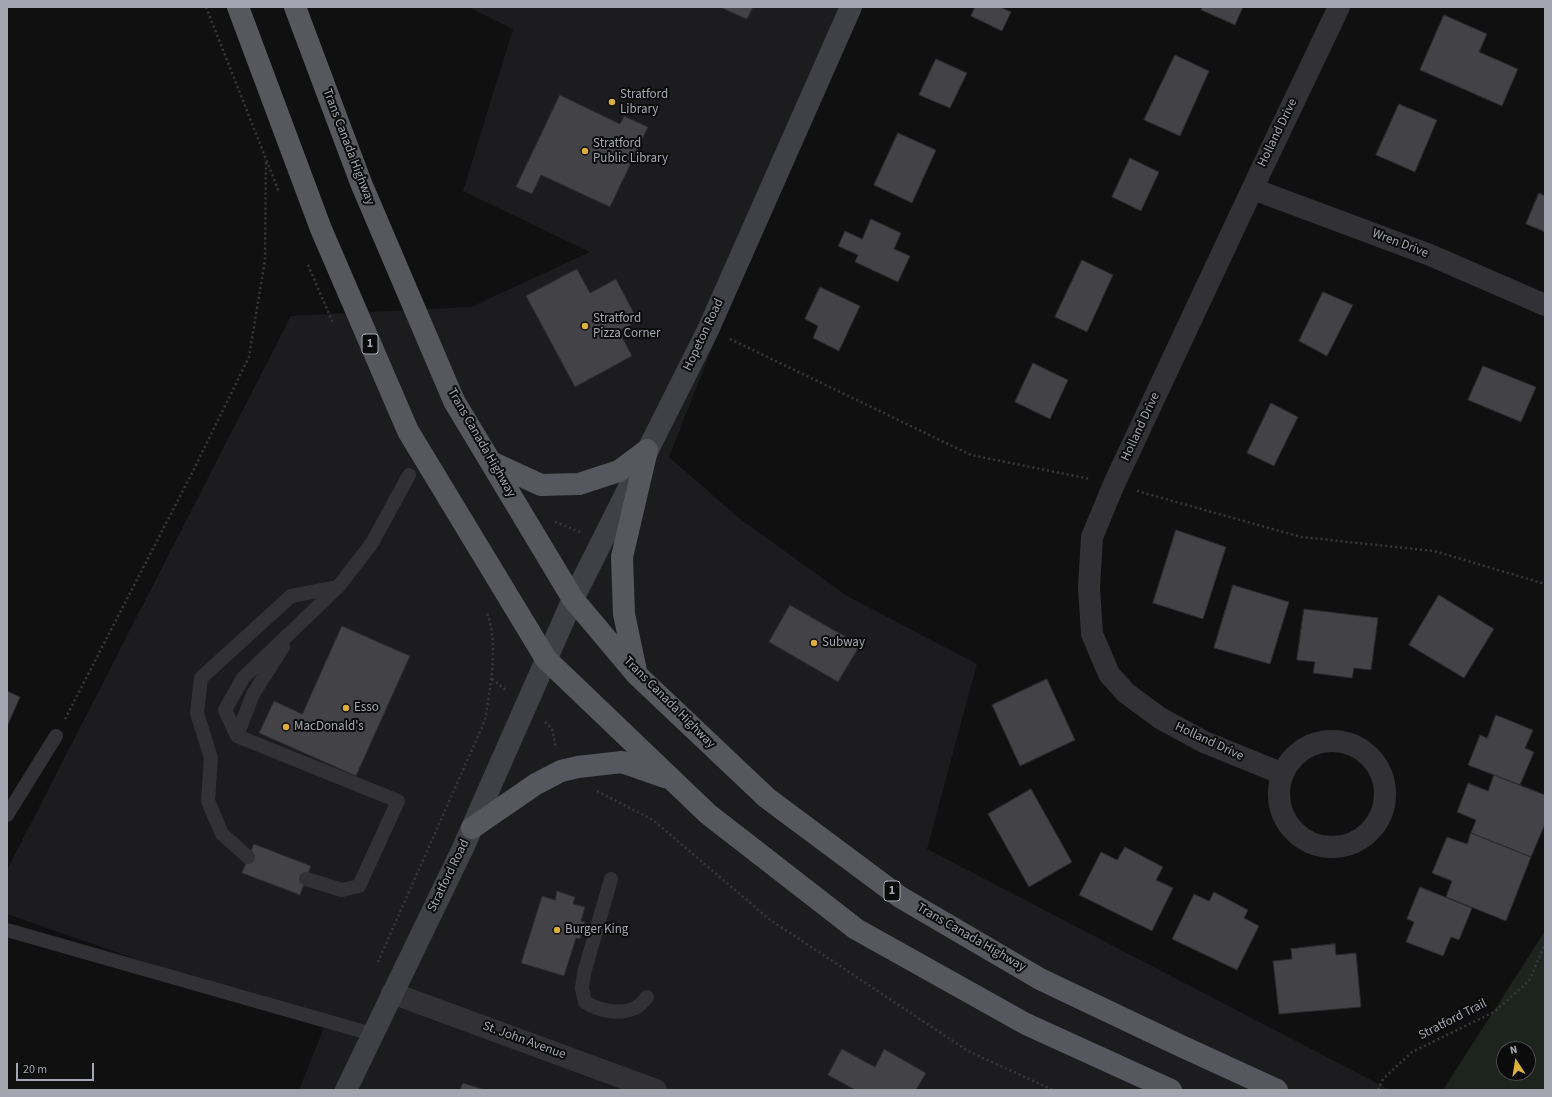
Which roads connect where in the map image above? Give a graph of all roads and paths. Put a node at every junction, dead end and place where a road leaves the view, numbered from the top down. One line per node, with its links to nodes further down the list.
1 (238, 7): 15 (highway, 1)
2 (295, 7): 9 (highway, Trans Canada Highway / 1)
3 (851, 7): 8 (main road, Hopeton Road)
4 (1339, 7): 6 (street, Holland Drive)
5 (266, 159): 18 (path)
6 (1253, 189): 7 (street, Wren Drive); 21 (street, Holland Drive)
7 (1545, 305)
8 (647, 450): 9 (highway); 12 (main road, Hopeton Road); 16 (highway)
9 (491, 462): 12 (highway, Trans Canada Highway / 1)
10 (409, 475): 11 (lane)
11 (338, 586): 14 (lane); 26 (lane)
12 (573, 598): 15 (main road, Hopeton Road); 16 (highway, Trans Canada Highway / 1)
13 (486, 608): 31 (path)
14 (295, 628): 19 (lane); 19 (lane)
15 (546, 659): 17 (main road, Stratford Road); 22 (highway, 1)
16 (636, 674): 39 (highway, Trans Canada Highway / 1)
17 (526, 707): 20 (path); 25 (main road, Stratford Road)
18 (56, 736): 24 (lane)
19 (237, 736): 27 (lane)
20 (561, 772): 22 (highway); 25 (highway)
21 (1283, 774): 21 (street)
22 (672, 780): 38 (highway, 1)
23 (596, 790): 37 (path)
24 (7, 815)
25 (472, 828): 32 (main road, Stratford Road)
26 (248, 857)
27 (306, 879)
28 (611, 879): 33 (lane)
29 (7, 930): 34 (lane)
30 (1545, 944): 40 (path, Stratford Trail)
31 (378, 963)
32 (392, 993): 34 (main road, Stratford Road); 36 (street, St. John Avenue)
33 (647, 997)
34 (372, 1034): 35 (main road, Stratford Road)
35 (346, 1090)
36 (656, 1090)
37 (1053, 1090)
38 (1172, 1090)
39 (1278, 1090)
40 (1378, 1090)

